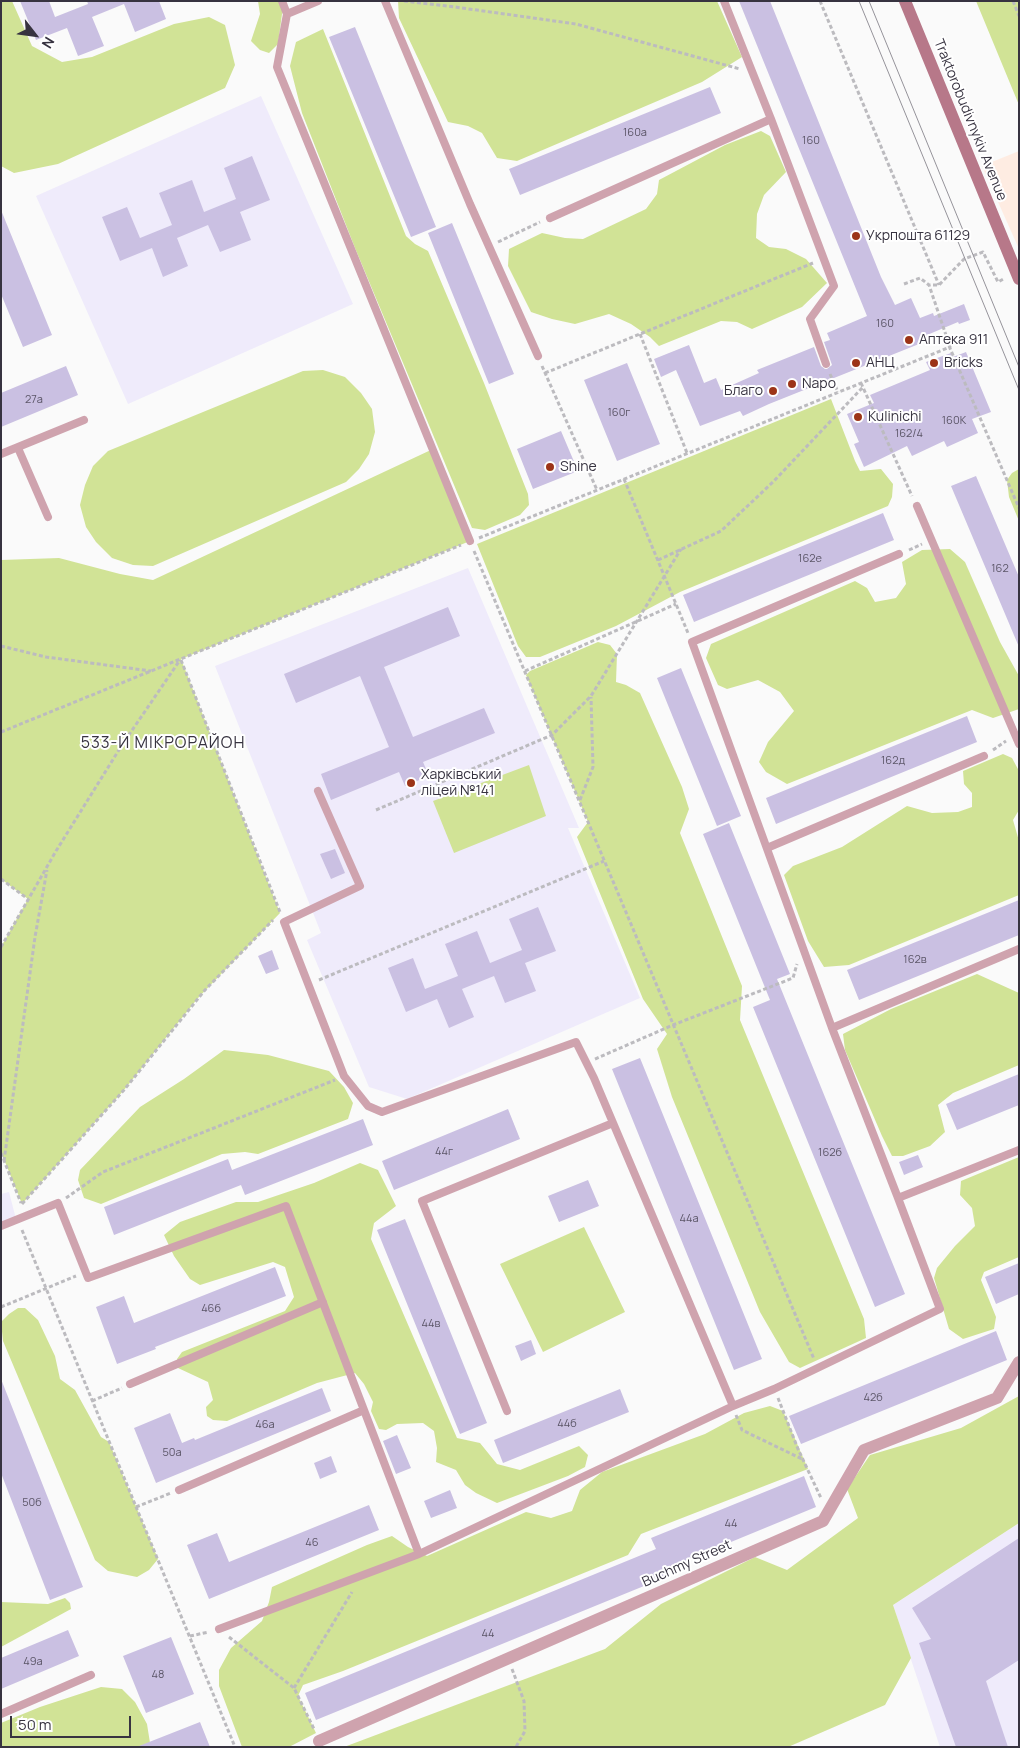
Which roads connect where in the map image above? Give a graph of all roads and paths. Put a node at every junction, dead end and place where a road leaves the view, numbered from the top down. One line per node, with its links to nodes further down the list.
1 (282, 1): 9 (lane)
2 (318, 1): 9 (lane)
3 (385, 1): 14 (lane)
4 (404, 1): 11 (path)
5 (724, 1): 11 (lane)
6 (820, 1): 18 (path)
7 (905, 1): 16 (street, Traktorobudivnykiv Avenue)
8 (1013, 1): 10 (path)
9 (287, 14): 38 (lane)
10 (1019, 16)
11 (752, 71): 12 (lane)
12 (771, 120): 13 (lane); 15 (lane)
13 (550, 218): 14 (path)
14 (489, 246): 22 (lane)
15 (824, 259): 20 (path); 23 (lane)
16 (1014, 277): 18 (path)
17 (904, 284): 19 (path)
18 (939, 284): 19 (path)
19 (929, 285): 21 (path)
20 (640, 334): 24 (path); 30 (path)
21 (949, 345): 25 (path); 35 (path)
22 (538, 356): 24 (path)
23 (826, 364): 27 (path)
24 (545, 373): 33 (path)
25 (861, 383): 26 (path); 27 (path)
26 (863, 387): 34 (path); 39 (path)
27 (838, 392): 30 (path)
28 (84, 420): 29 (lane)
29 (18, 448): 31 (lane); 36 (lane)
30 (687, 453): 32 (path)
31 (1, 454)
32 (624, 479): 33 (path); 41 (path)
33 (597, 490): 38 (path)
34 (917, 506): 37 (lane)
35 (1019, 508)
36 (48, 517)
37 (932, 540): 40 (path); 53 (lane)
38 (470, 541): 47 (path); 48 (path)
39 (681, 549): 41 (path); 42 (path)
40 (899, 554): 45 (lane)
41 (658, 560): 42 (path)
42 (665, 576): 43 (path); 44 (path)
43 (676, 604): 44 (path); 45 (path)
44 (637, 621): 48 (path); 50 (path)
45 (692, 642): 59 (lane)
46 (1, 646): 49 (path)
47 (180, 659): 49 (path); 61 (path); 64 (path)
48 (524, 670): 52 (path)
49 (152, 671): 51 (path)
50 (591, 696): 52 (path); 57 (path)
51 (1, 732)
52 (552, 735): 57 (path); 58 (path)
53 (1015, 736): 54 (lane); 55 (path)
54 (1019, 744)
55 (984, 756): 59 (lane)
56 (318, 791): 65 (lane)
57 (579, 801): 60 (path)
58 (376, 810)
59 (767, 848): 66 (lane)
60 (604, 861): 69 (path); 70 (path)
61 (47, 867): 63 (path); 77 (path)
62 (1, 879): 63 (path)
63 (28, 899): 67 (path)
64 (280, 913): 65 (path); 80 (path)
65 (284, 922): 69 (lane)
66 (801, 944): 70 (path); 71 (lane)
67 (1, 947)
68 (1019, 948): 71 (lane)
69 (308, 985): 73 (lane)
70 (673, 1025): 72 (path); 89 (path)
71 (832, 1028): 78 (lane)
72 (586, 1062): 73 (lane); 74 (lane)
73 (344, 1076): 79 (path)
74 (613, 1123): 92 (lane); 94 (lane)
75 (1019, 1150): 78 (lane)
76 (1, 1153): 77 (path)
77 (4, 1161): 80 (path)
78 (898, 1198): 89 (lane)
79 (58, 1203): 81 (lane); 84 (lane)
80 (22, 1204): 81 (path)
81 (26, 1216): 82 (lane)
82 (17, 1219): 83 (lane); 85 (path)
83 (1, 1226)
84 (85, 1272): 85 (path); 86 (lane)
85 (46, 1288): 87 (path); 91 (path)
86 (323, 1302): 90 (lane); 93 (lane)
87 (1, 1307)
88 (1019, 1362): 99 (street, Buchmy Street)
89 (817, 1367): 92 (lane)
90 (130, 1384): 91 (path)
91 (92, 1401): 98 (path)
92 (733, 1406): 96 (path); 100 (lane)
93 (364, 1410): 97 (lane); 100 (lane)
94 (507, 1411)
95 (783, 1411): 96 (path)
96 (803, 1460): 99 (path)
97 (179, 1490): 98 (path)
98 (136, 1507): 103 (path)
99 (828, 1513): 104 (street, Buchmy Street)
100 (419, 1554): 101 (lane)
101 (363, 1575): 102 (lane); 106 (path)
102 (220, 1629): 103 (path); 106 (path)
103 (190, 1636): 109 (path)
104 (508, 1658): 108 (street, Buchmy Street); 110 (path)
105 (91, 1675): 107 (lane)
106 (294, 1688): 108 (path)
107 (1, 1714)
108 (319, 1741)
109 (235, 1747)
110 (516, 1747)

